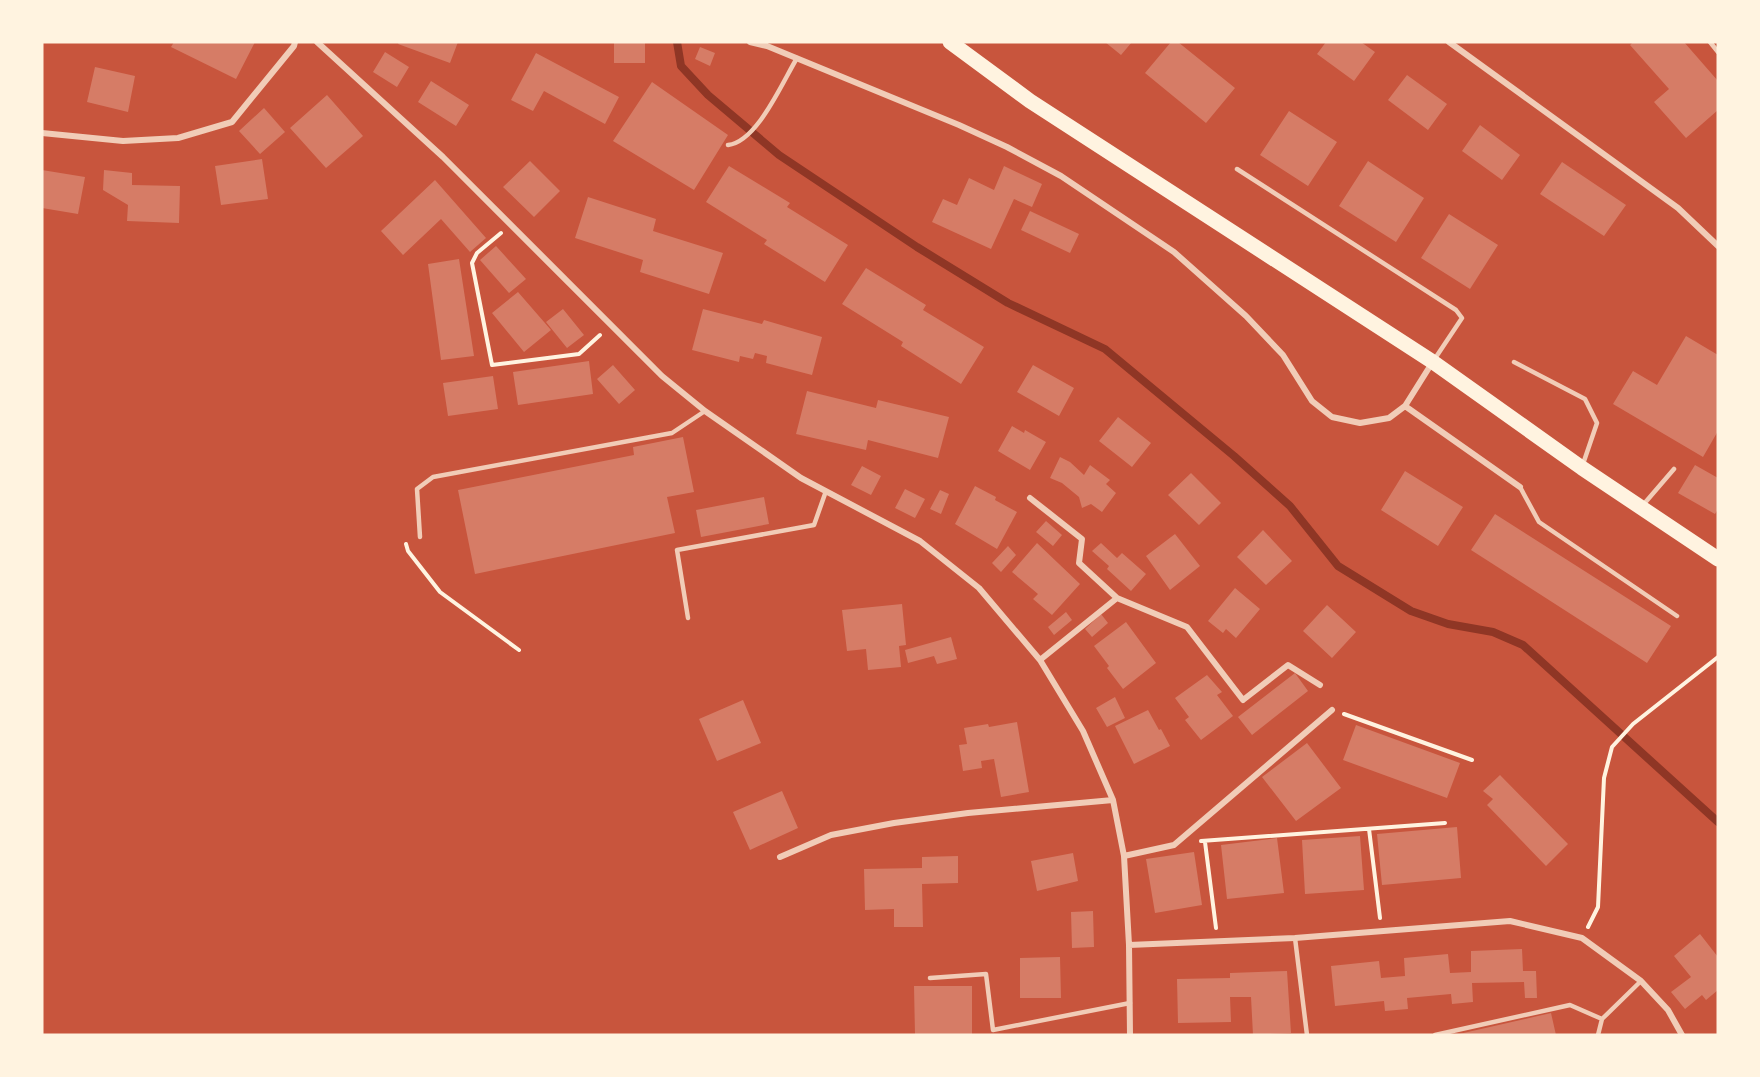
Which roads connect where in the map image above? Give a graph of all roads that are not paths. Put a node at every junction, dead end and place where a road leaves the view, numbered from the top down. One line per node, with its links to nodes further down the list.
1 (295, 42): 9 (street)
2 (317, 42): 16 (street)
3 (750, 42): 8 (street)
4 (950, 42): 13 (main road)
5 (1449, 42): 12 (street)
6 (1710, 42): 7 (lane)
7 (1718, 52)
8 (797, 58): 10 (lane); 15 (street)
9 (42, 133)
10 (728, 145)
11 (1237, 169): 13 (lane)
12 (1718, 246)
13 (1433, 362): 15 (street); 17 (main road)
14 (1514, 362): 17 (lane)
15 (1405, 406): 19 (street)
16 (705, 411): 20 (street); 23 (lane)
17 (1582, 468): 22 (main road)
18 (1674, 469): 22 (lane)
19 (1520, 488): 26 (lane)
20 (826, 491): 27 (lane); 28 (street)
21 (1030, 498): 25 (street)
22 (1641, 508): 24 (main road)
23 (420, 537)
24 (1718, 559)
25 (1117, 598): 28 (street); 29 (street)
26 (1677, 616)
27 (688, 618)
28 (1040, 660): 31 (street)
29 (1320, 685)
30 (1332, 710): 32 (street)
31 (1113, 800): 32 (street); 33 (street)
32 (1124, 856): 35 (street)
33 (780, 857)
34 (1295, 938): 35 (street); 37 (street); 41 (lane)
35 (1129, 945): 38 (street)
36 (930, 978): 38 (lane)
37 (1641, 981): 39 (lane); 44 (street)
38 (1130, 1003): 40 (street)
39 (1602, 1019): 42 (lane); 43 (lane)
40 (1130, 1035)
41 (1307, 1035)
42 (1435, 1035)
43 (1598, 1035)
44 (1682, 1035)

